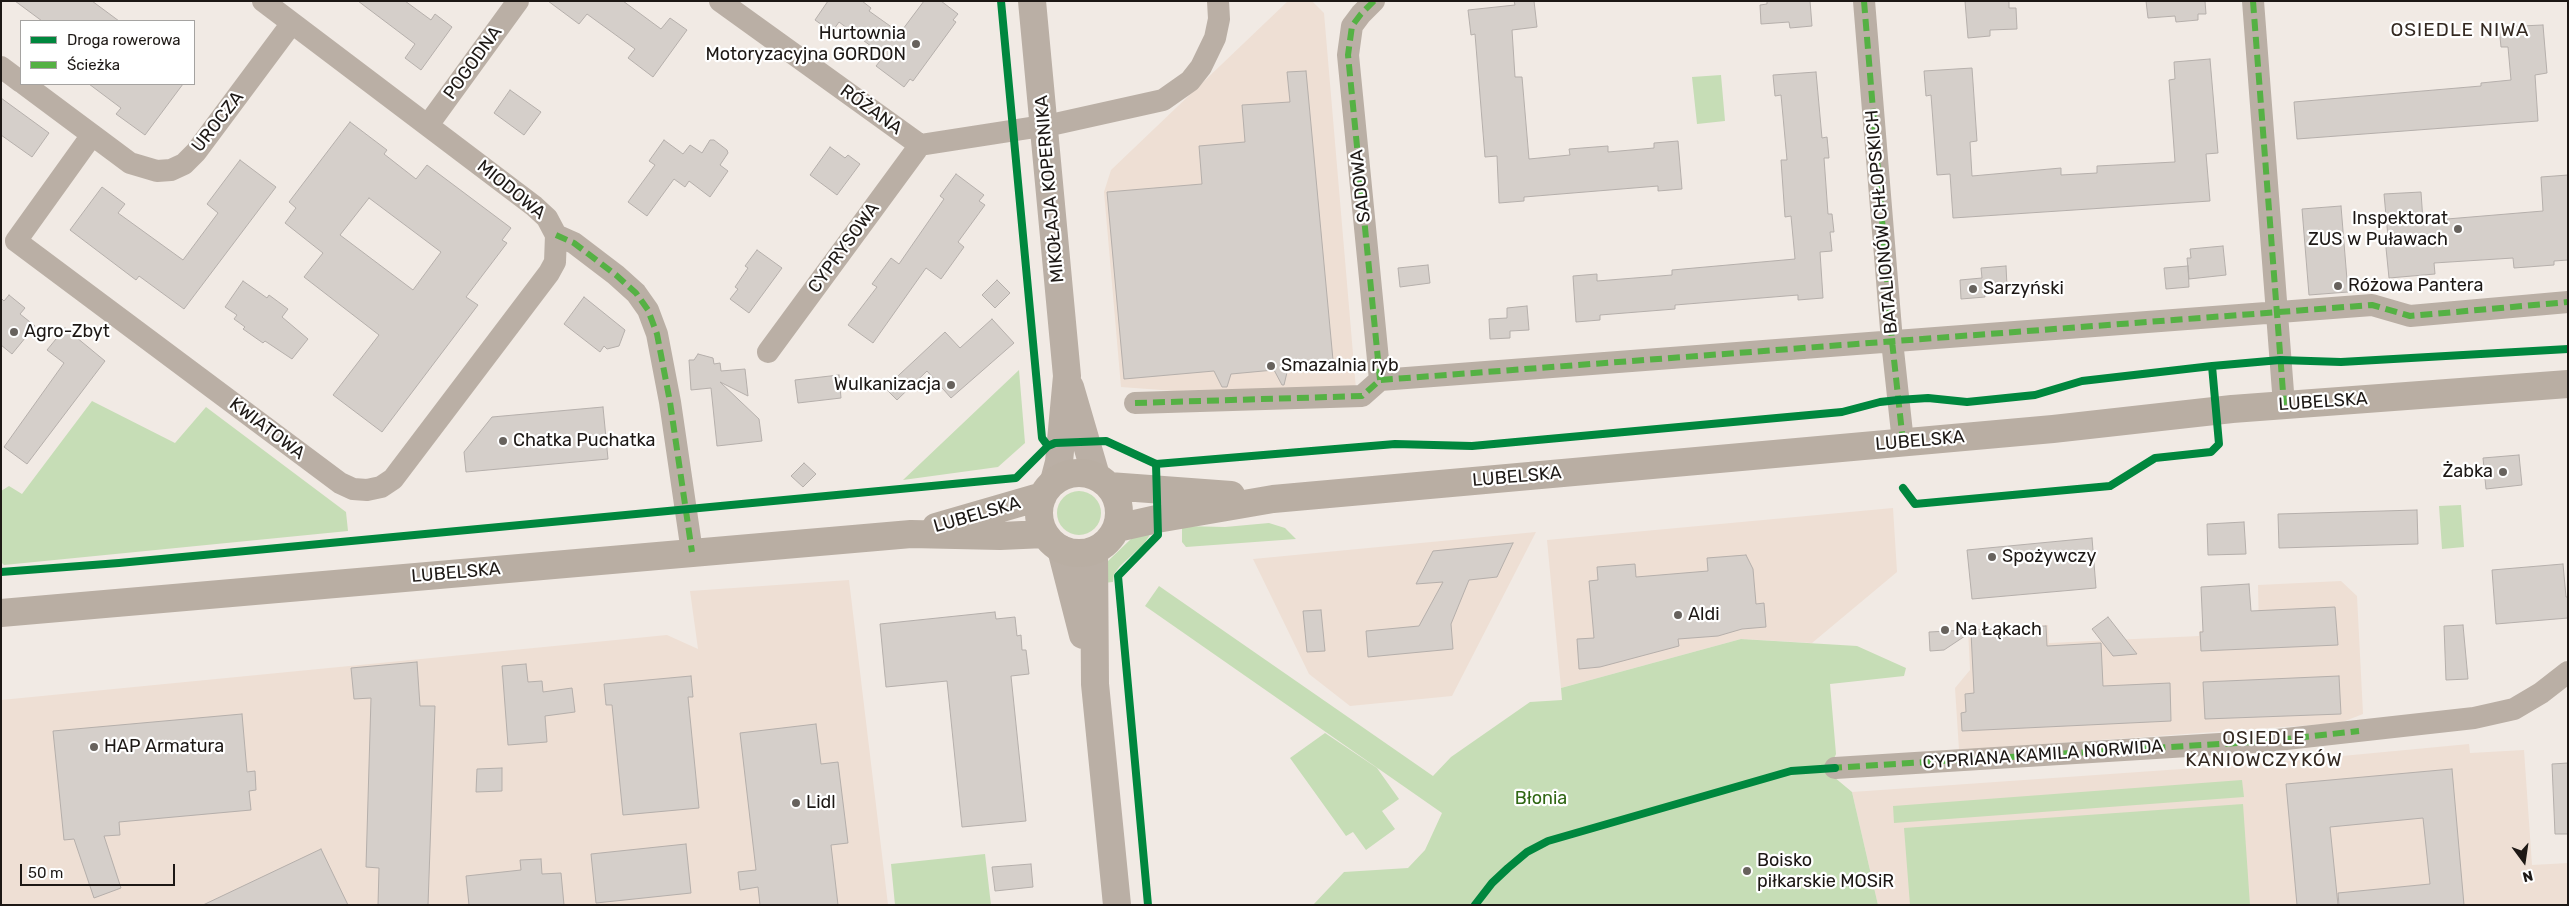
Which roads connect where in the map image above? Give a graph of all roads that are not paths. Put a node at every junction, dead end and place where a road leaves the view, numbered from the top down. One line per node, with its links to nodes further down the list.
1 (263, 1): 9 (street, MIODOWA)
2 (518, 1): 13 (street, POGODNA)
3 (720, 1): 16 (street, RÓŻANA)
4 (1032, 1): 14 (street, MIKOŁAJA KOPERNIKA)
5 (1218, 1): 14 (street, RÓŻANA)
6 (1374, 1): 23 (street, SADOWA)
7 (1864, 1): 20 (street, BATALIONÓW CHŁOPSKICH)
8 (2253, 1): 19 (street)
9 (292, 23): 13 (street, MIODOWA); 15 (street, UROCZA)
10 (1, 67): 11 (street, UROCZA)
11 (20, 81)
12 (25, 85): 15 (street, UROCZA)
13 (428, 125): 17 (street, MIODOWA)
14 (1044, 126): 16 (street, RÓŻANA); 22 (street, MIKOŁAJA KOPERNIKA)
15 (92, 135): 17 (street, KWIATOWA)
16 (920, 145): 21 (street, CYPRYSOWA)
17 (556, 235): 35 (street, MIODOWA)
18 (2568, 302): 19 (street)
19 (2277, 313): 20 (street); 26 (street)
20 (1892, 341): 23 (street); 27 (street, BATALIONÓW CHŁOPSKICH)
21 (768, 352)
22 (1067, 376): 28 (street, MIKOŁAJA KOPERNIKA); 29 (street, MIKOŁAJA KOPERNIKA)
23 (1380, 380): 25 (street)
24 (2568, 384): 26 (main road, LUBELSKA)
25 (1135, 402)
26 (2284, 405): 27 (main road, LUBELSKA)
27 (1903, 442): 30 (main road, LUBELSKA)
28 (1103, 481): 29 (main road); 30 (main road, LUBELSKA); 31 (main road)
29 (1048, 489): 32 (main road, LUBELSKA); 33 (main road)
30 (1273, 498): 31 (main road, LUBELSKA)
31 (1117, 528): 34 (main road)
32 (911, 534): 33 (main road, LUBELSKA); 35 (main road, LUBELSKA)
33 (1053, 542): 34 (main road); 38 (street)
34 (1094, 550): 38 (street)
35 (692, 552): 36 (main road, LUBELSKA)
36 (1, 613)
37 (2568, 672): 39 (street, CYPRIANA KAMILA NORWIDA)
38 (1095, 684): 40 (street)
39 (1835, 768)
40 (1117, 905)

